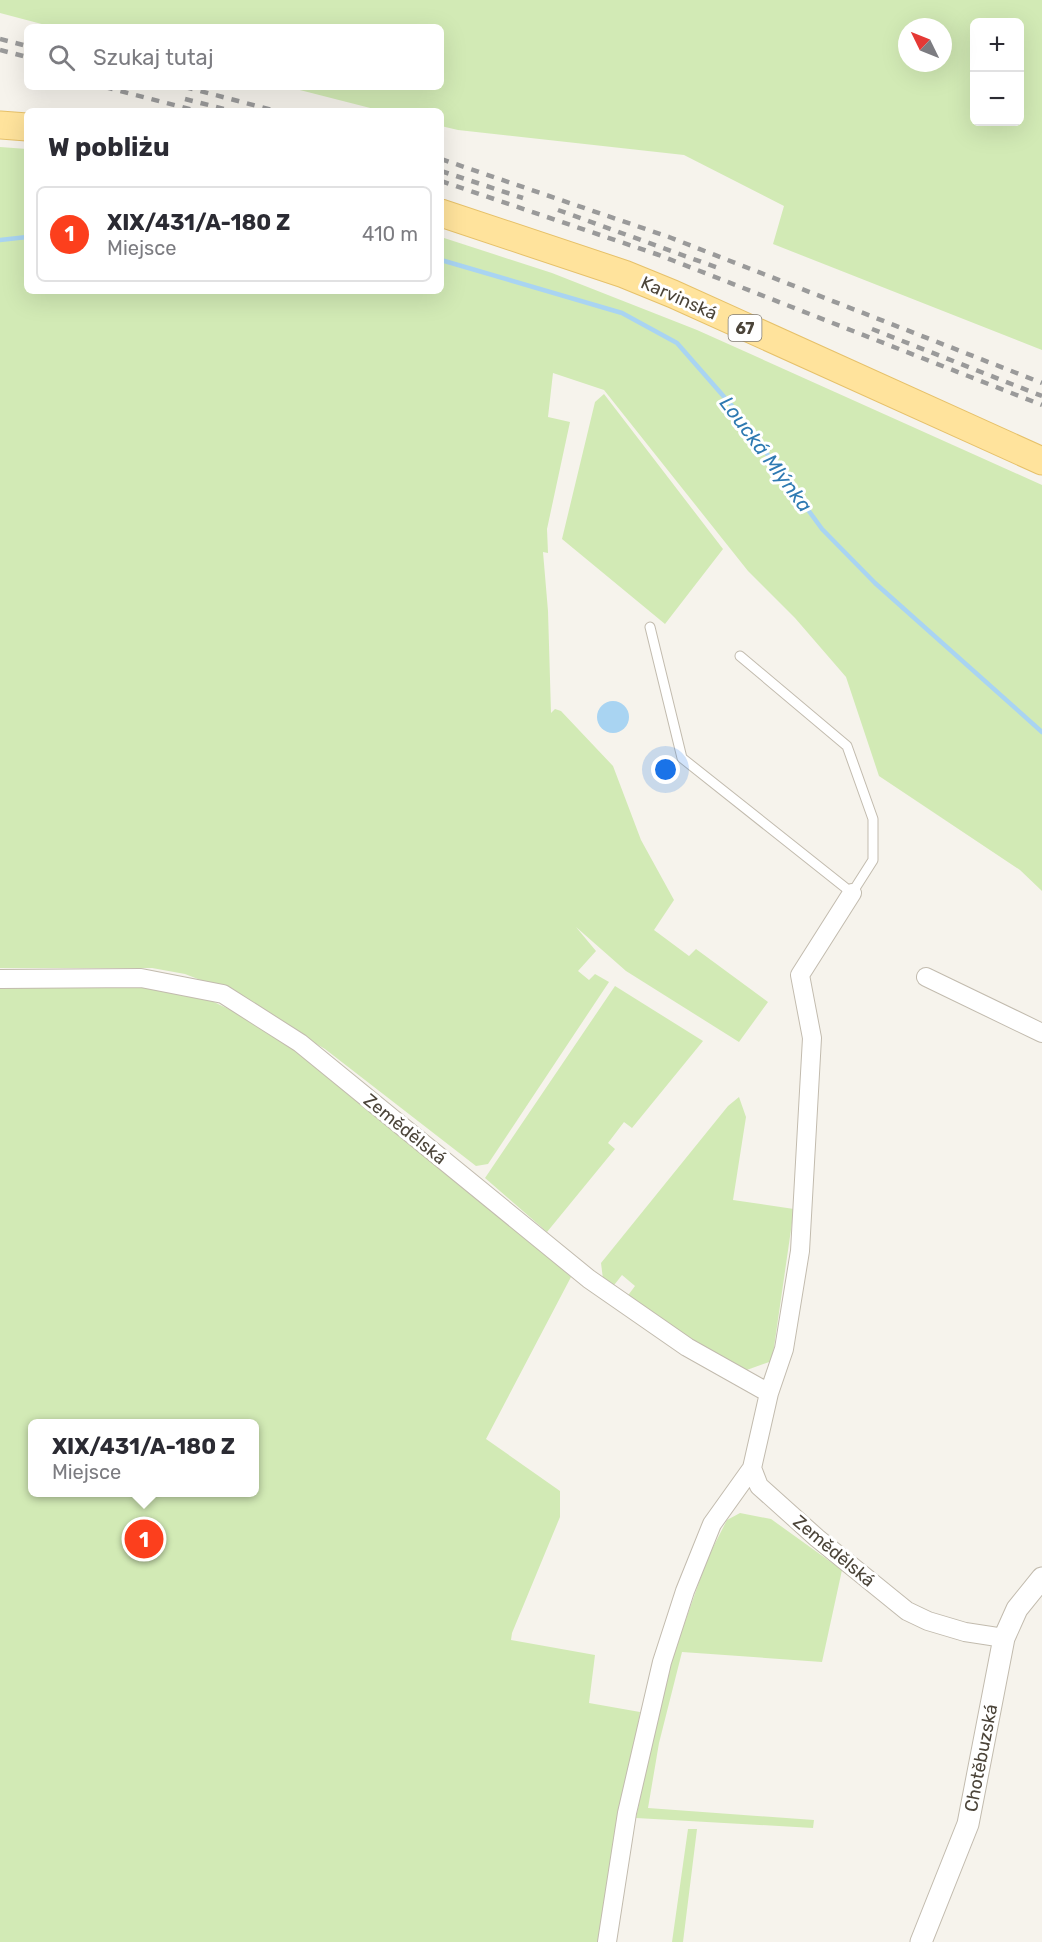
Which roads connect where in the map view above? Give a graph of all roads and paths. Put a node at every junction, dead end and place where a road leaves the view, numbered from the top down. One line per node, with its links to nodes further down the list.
1 (0, 125): 2 (main road)
2 (24, 128)
3 (444, 214): 4 (main road, Karvinská / 67)
4 (1042, 461)
5 (650, 627): 7 (lane)
6 (740, 656): 7 (lane)
7 (852, 893): 11 (street)
8 (926, 977): 10 (street)
9 (0, 979): 11 (street, Zemědělská)
10 (1042, 1033)
11 (769, 1393): 12 (street)
12 (752, 1468): 14 (street, Zemědělská); 15 (street)
13 (1042, 1578): 14 (street, Chotěbuzská)
14 (1004, 1638): 16 (street, Chotěbuzská)
15 (607, 1942)
16 (921, 1942)

